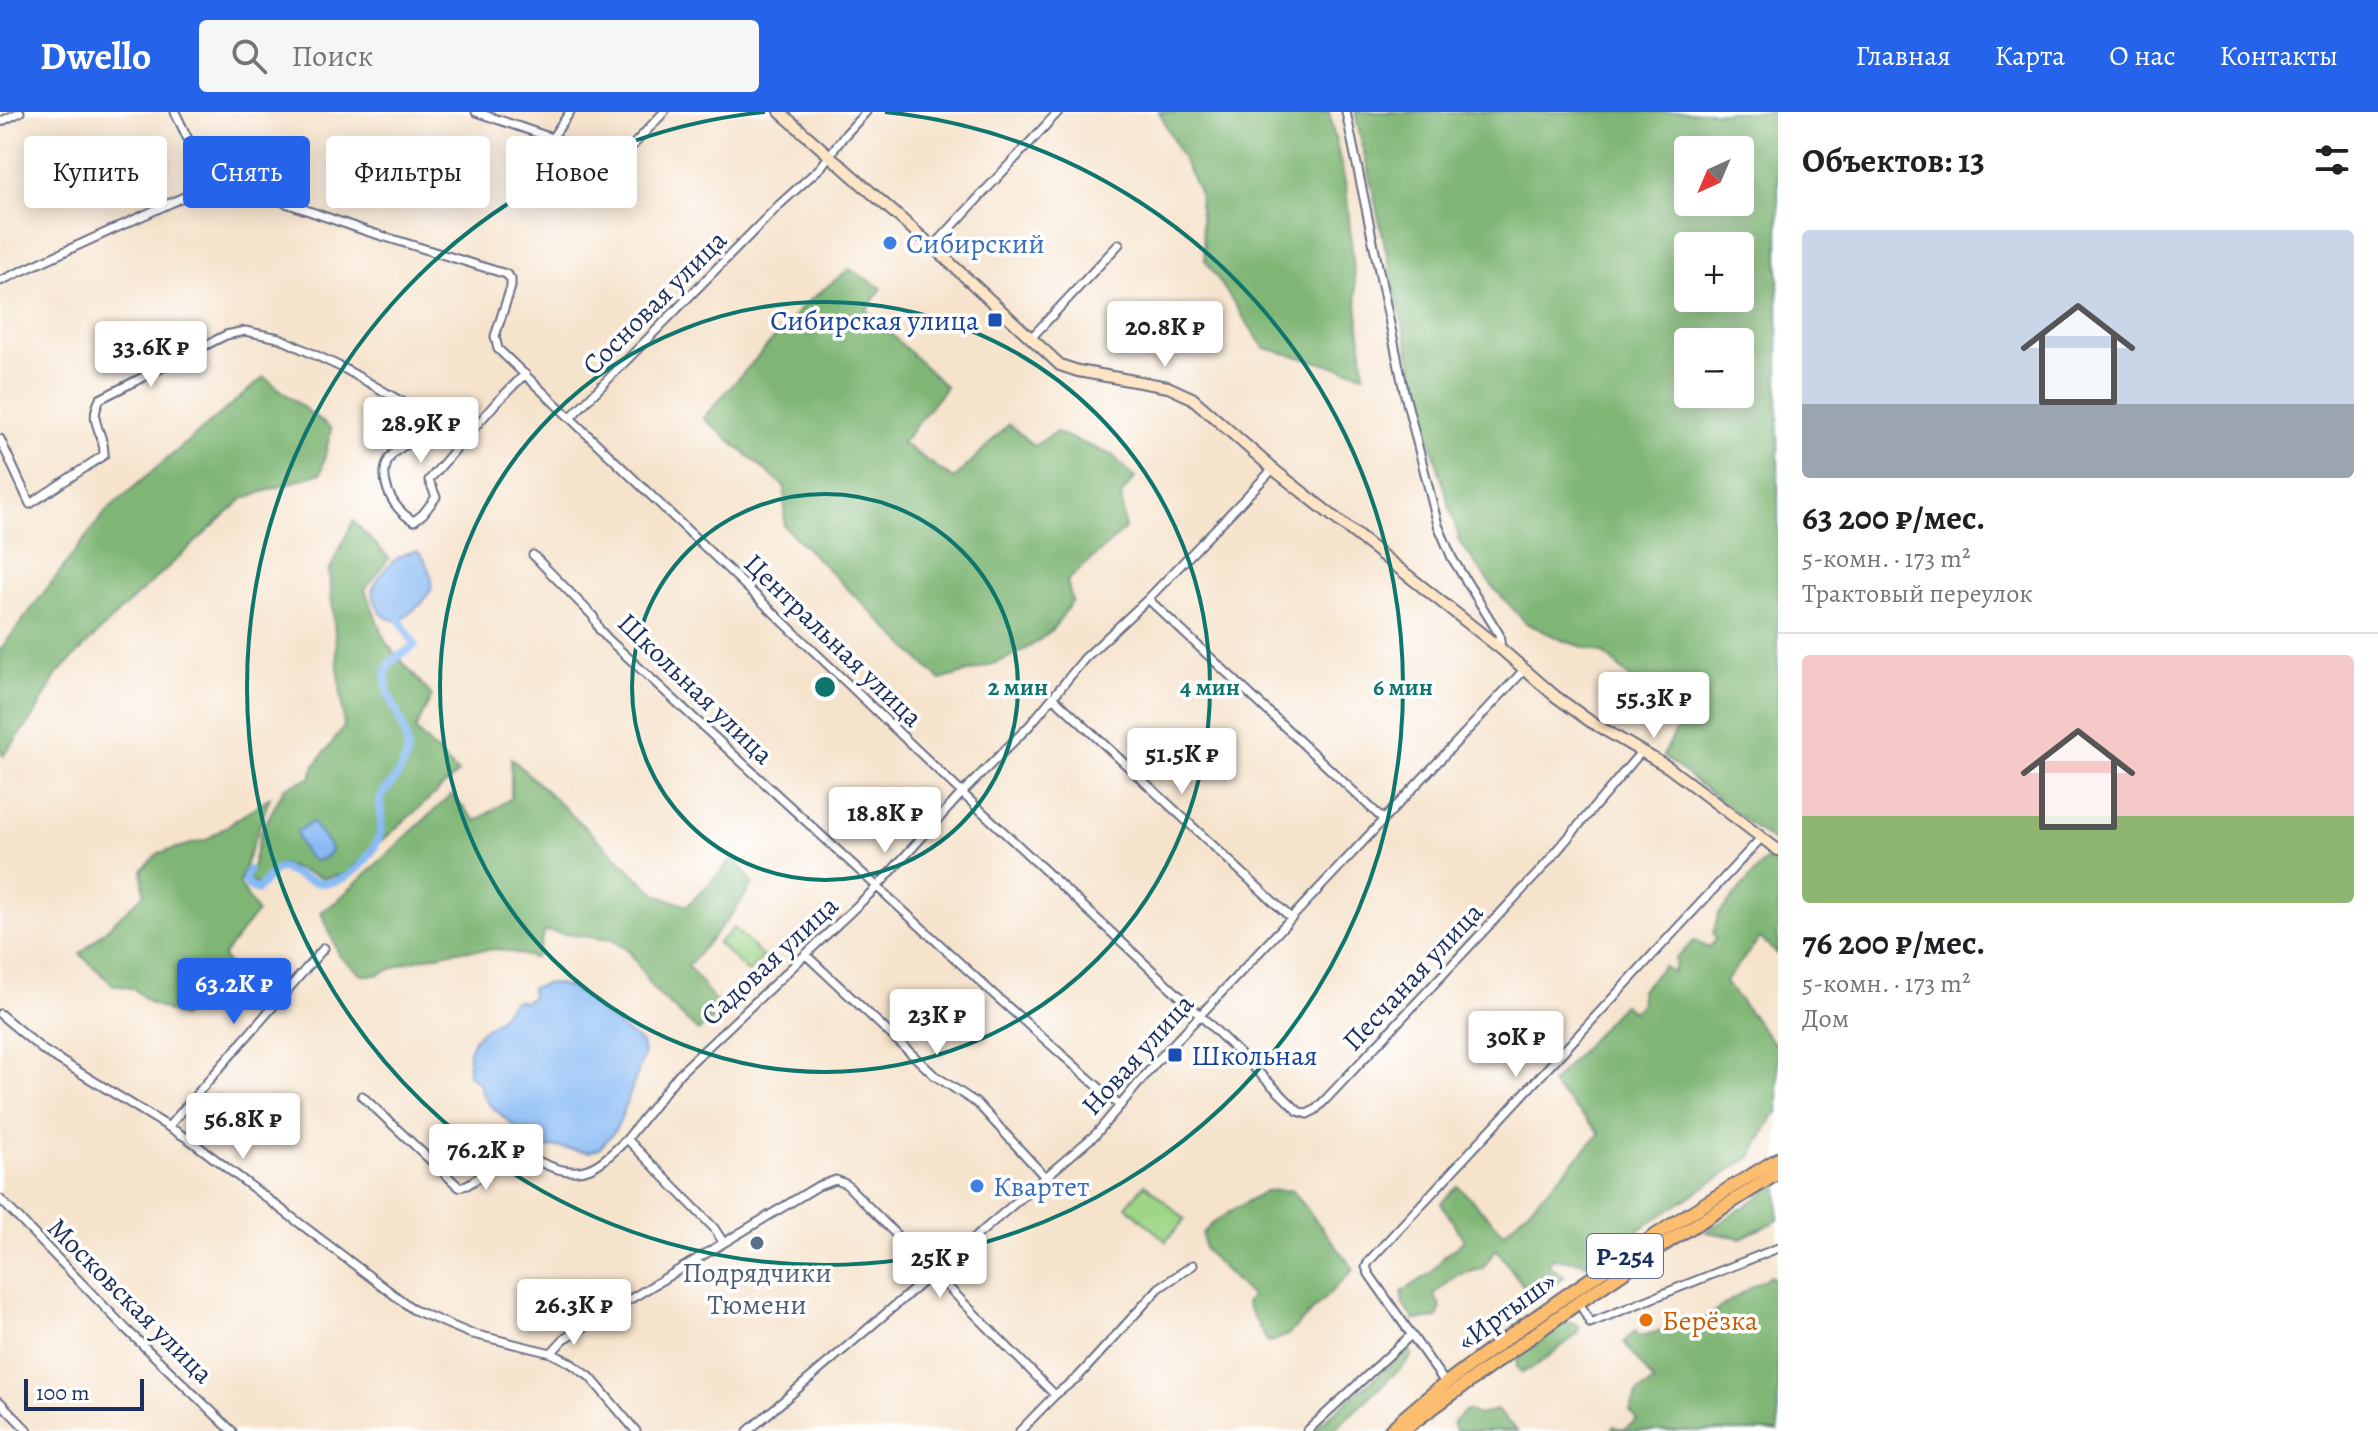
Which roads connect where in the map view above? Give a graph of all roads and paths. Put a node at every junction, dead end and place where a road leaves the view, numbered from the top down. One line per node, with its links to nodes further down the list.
1 (20, 112): 10 (street)
2 (175, 112): 11 (street)
3 (476, 112): 4 (street)
4 (570, 112)
5 (664, 112): 12 (street)
6 (780, 112): 13 (street)
7 (866, 112): 13 (street, Сосновая улица)
8 (1058, 112): 17 (street)
9 (1346, 112): 28 (street)
10 (0, 122)
11 (187, 136)
12 (637, 141)
13 (829, 156): 17 (street); 21 (street, Сосновая улица)
14 (183, 197): 18 (street)
15 (300, 208): 20 (street, Центральная улица)
16 (1119, 244): 19 (street)
17 (933, 247): 19 (street)
18 (0, 281)
19 (1031, 338): 25 (street)
20 (525, 374): 21 (street, Центральная улица); 24 (street)
21 (570, 418): 32 (street, Центральная улица)
22 (432, 437): 23 (street); 24 (street); 24 (street)
23 (0, 439)
24 (457, 447)
25 (1273, 469): 27 (street, Садовая улица); 28 (street)
26 (533, 555): 36 (street, Школьная улица)
27 (1148, 599): 30 (street, Садовая улица); 33 (street)
28 (1501, 649): 29 (street)
29 (1525, 669): 31 (street); 33 (street, Новая улица)
30 (1053, 697): 32 (street, Садовая улица); 37 (street)
31 (1641, 752): 34 (street); 41 (street, Песчаная улица)
32 (962, 793): 36 (street, Садовая улица); 41 (street, Центральная улица)
33 (1383, 819): 37 (street, Новая улица)
34 (1761, 838): 35 (street); 55 (street)
35 (1778, 850)
36 (877, 887): 39 (street, Садовая улица); 43 (street, Школьная улица)
37 (1291, 918): 41 (street, Новая улица)
38 (324, 948): 44 (street)
39 (806, 955): 45 (street, Садовая улица); 48 (street)
40 (0, 1014): 44 (street)
41 (1200, 1015): 43 (street, Новая улица)
42 (362, 1096): 45 (street, Садовая улица)
43 (1120, 1106): 48 (street, Новая улица)
44 (169, 1126): 56 (street)
45 (627, 1139): 50 (street)
46 (1778, 1159): 57 (highway, «Иртыш» / Р-254)
47 (1778, 1173): 54 (highway, «Иртыш» / Р-254)
48 (1046, 1178): 53 (street, Новая улица)
49 (0, 1199): 60 (street, Московская улица)
50 (723, 1242): 53 (street); 56 (street)
51 (1778, 1248): 54 (street)
52 (1193, 1265): 58 (street)
53 (934, 1272): 58 (street); 63 (street, Новая улица)
54 (1579, 1302): 67 (highway, «Иртыш» / Р-254)
55 (1411, 1335): 57 (street); 65 (street)
56 (551, 1353): 62 (street)
57 (1446, 1384): 66 (highway, «Иртыш» / Р-254)
58 (1055, 1395): 64 (street)
59 (0, 1402): 61 (street)
60 (228, 1430)
61 (28, 1431)
62 (636, 1431)
63 (748, 1431)
64 (1020, 1431)
65 (1307, 1431)
66 (1390, 1431)
67 (1401, 1431)

